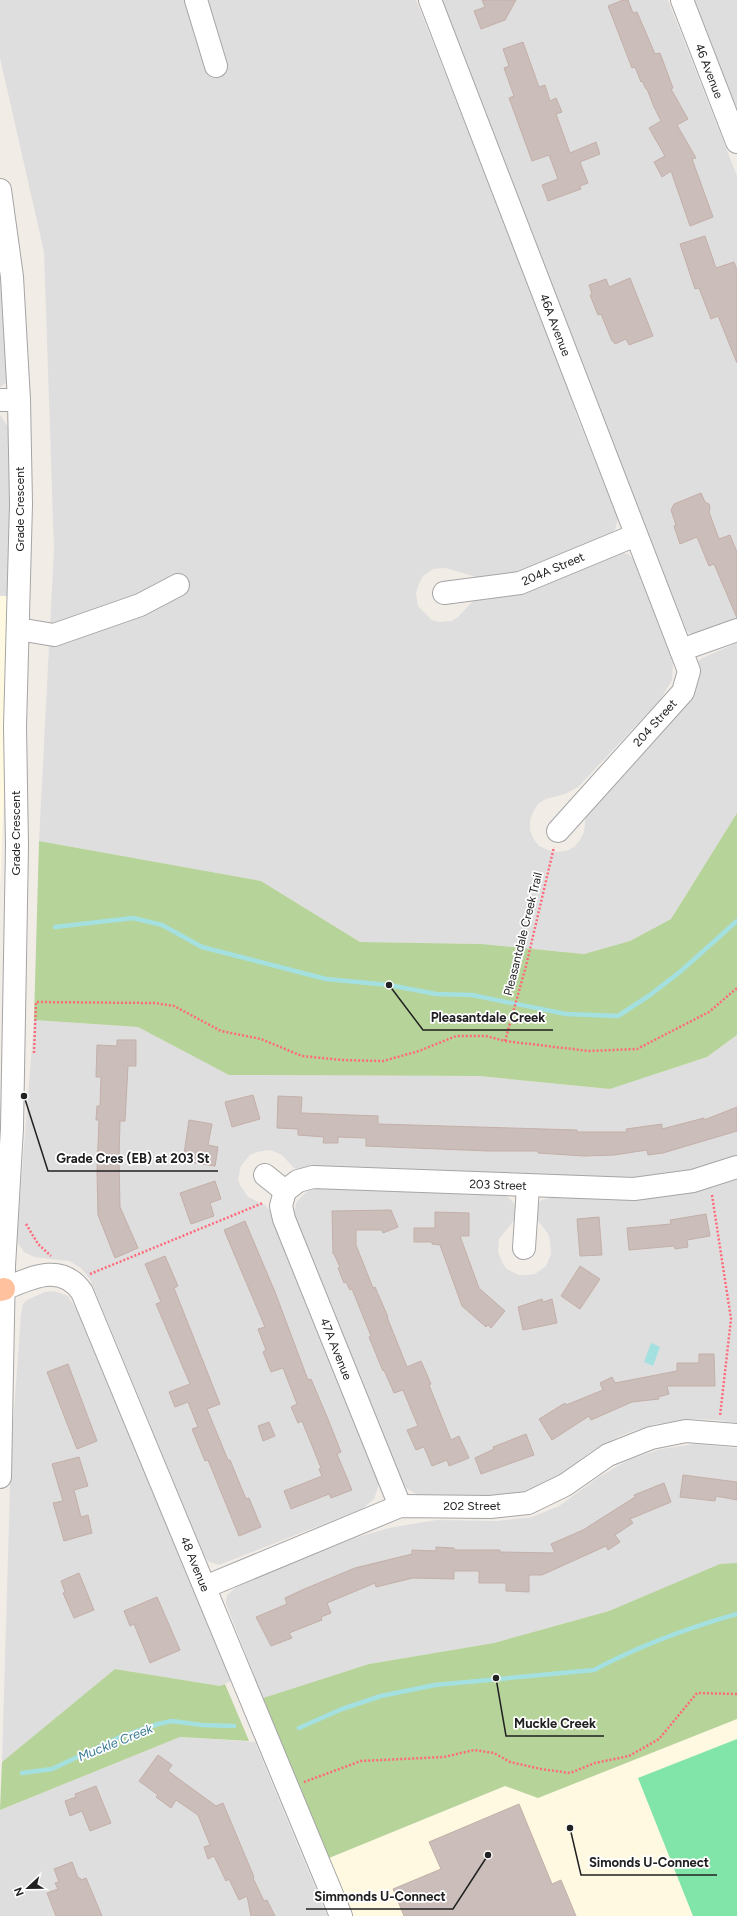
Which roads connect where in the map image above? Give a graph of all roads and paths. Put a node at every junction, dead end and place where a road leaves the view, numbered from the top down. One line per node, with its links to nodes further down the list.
1 (196, 0): 4 (street)
2 (430, 0): 8 (street, 46A Avenue)
3 (682, 0): 5 (street, 46 Avenue)
4 (216, 66)
5 (737, 142)
6 (0, 190): 7 (street, Grade Crescent)
7 (10, 400): 11 (street, Grade Crescent)
8 (636, 535): 10 (street, 204A Street); 13 (street, 46A Avenue)
9 (178, 585): 11 (street)
10 (444, 593)
11 (18, 629): 27 (street, Grade Crescent)
12 (737, 630): 13 (street)
13 (681, 650): 14 (street, 204 Street)
14 (558, 832): 16 (path, Pleasantdale Creek Trail)
15 (737, 988): 16 (path)
16 (505, 1041): 17 (path)
17 (34, 1054)
18 (737, 1167): 20 (street, 203 Street)
19 (265, 1175): 22 (street)
20 (528, 1187): 22 (street, 203 Street); 24 (street)
21 (710, 1189): 28 (path)
22 (285, 1191): 26 (path); 31 (street, 47A Avenue)
23 (24, 1220): 25 (path)
24 (524, 1248)
25 (52, 1256)
26 (90, 1274)
27 (2, 1289): 30 (street, Grade Crescent); 32 (street, 48 Avenue)
28 (720, 1418)
29 (737, 1435): 31 (street, 202 Street)
30 (0, 1477)
31 (400, 1506): 32 (street, 202 Street)
32 (205, 1587): 35 (street, 48 Avenue)
33 (737, 1694): 34 (path)
34 (300, 1784)
35 (342, 1916)

